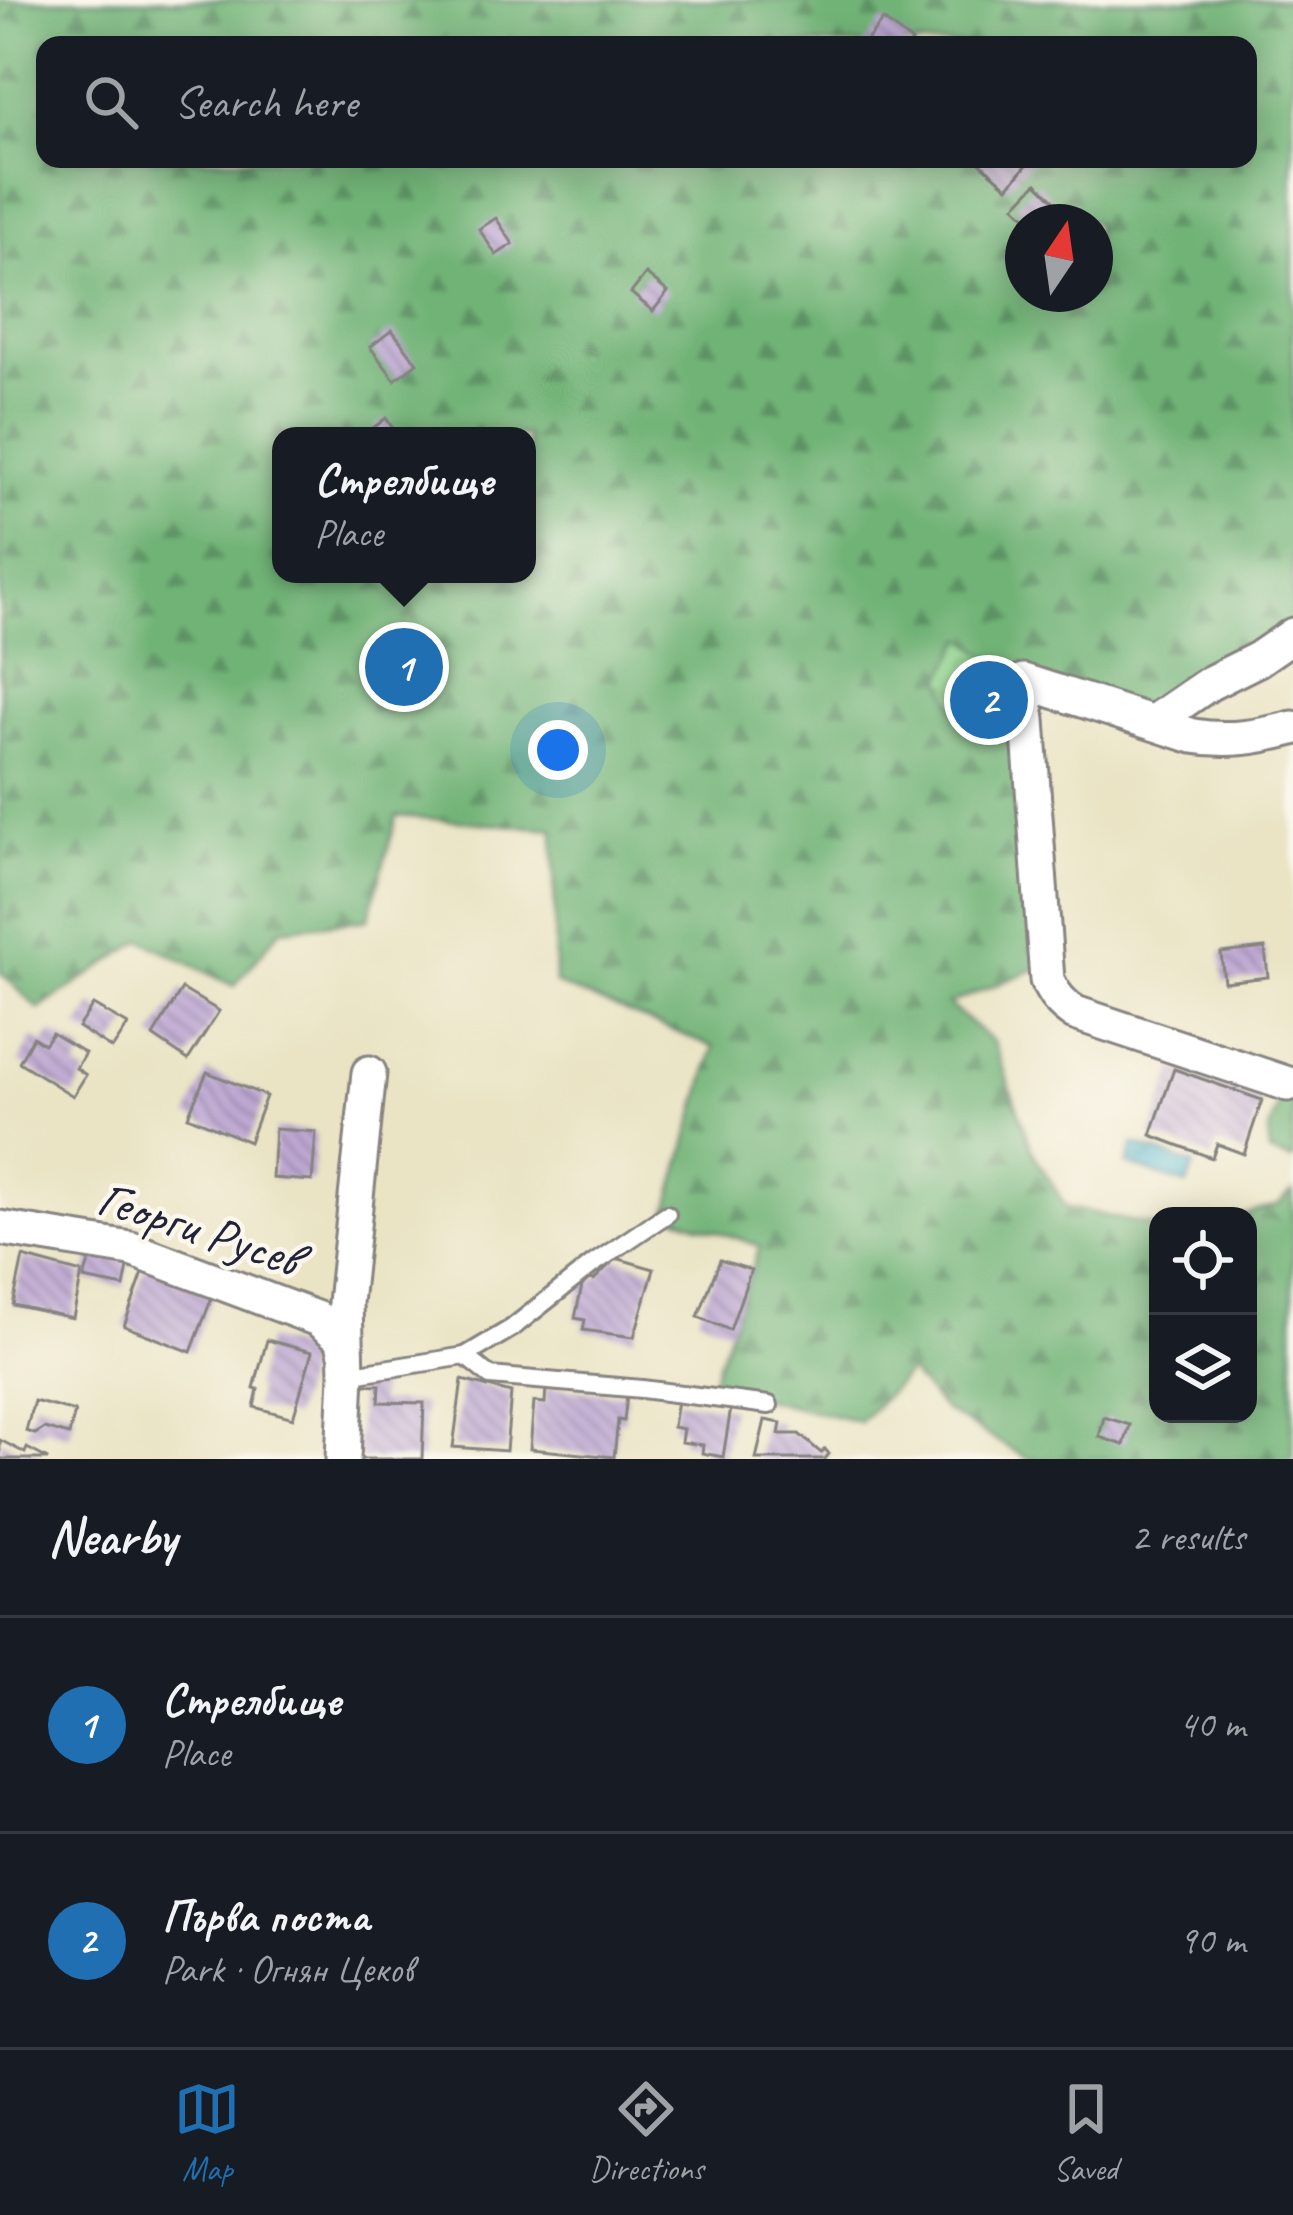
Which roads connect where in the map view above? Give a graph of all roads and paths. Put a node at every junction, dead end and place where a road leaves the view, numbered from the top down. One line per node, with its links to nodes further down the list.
1 (1293, 634): 2 (street)
2 (1153, 722): 3 (street); 5 (street)
3 (1293, 728)
4 (369, 1073): 9 (street)
5 (1290, 1085)
6 (667, 1214): 8 (lane)
7 (0, 1228): 9 (street, Георги Русев)
8 (465, 1356): 9 (lane); 10 (lane)
9 (347, 1365): 11 (street)
10 (769, 1405)
11 (343, 1459)

